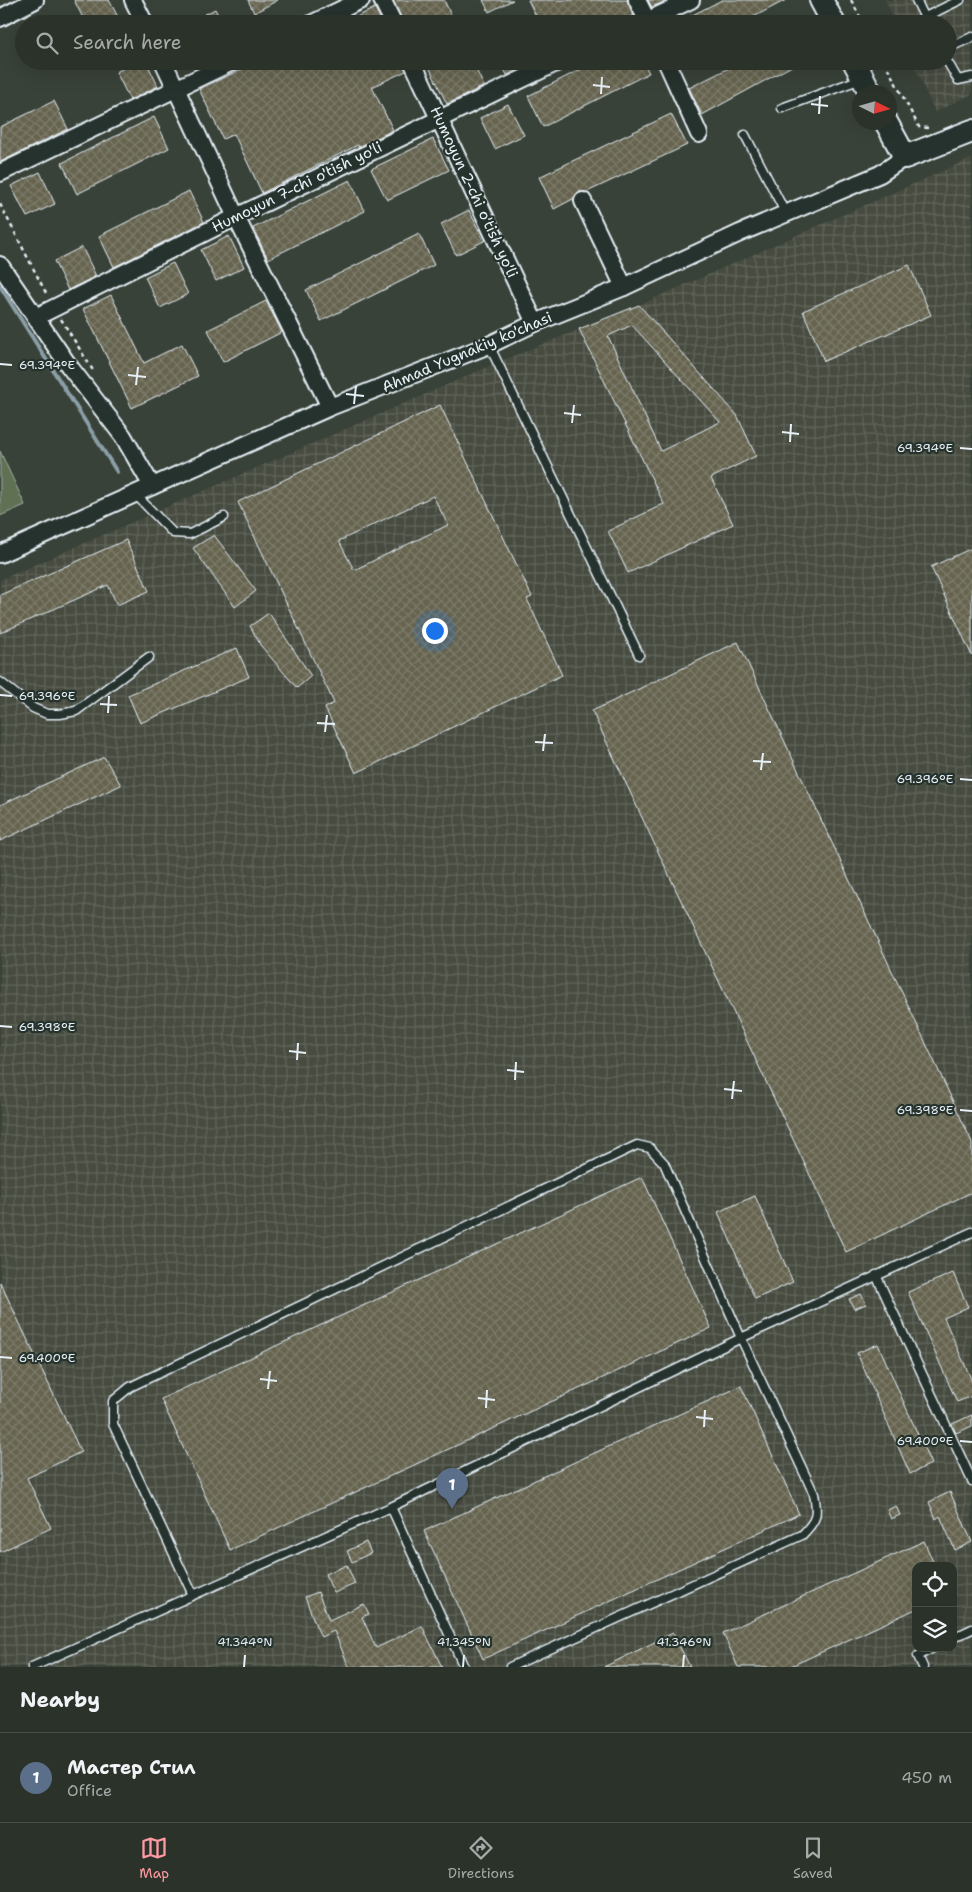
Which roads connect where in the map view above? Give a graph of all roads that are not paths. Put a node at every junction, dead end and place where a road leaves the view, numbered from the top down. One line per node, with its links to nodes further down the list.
1 (36, 0): 18 (street)
2 (133, 0): 10 (street)
3 (360, 0): 11 (street)
4 (382, 0): 12 (street)
5 (637, 0): 13 (street)
6 (691, 0): 14 (street)
7 (821, 0): 15 (street)
8 (916, 0): 16 (lane)
9 (960, 0): 17 (lane)
10 (140, 15)
11 (329, 15)
12 (390, 15)
13 (643, 15)
14 (662, 15)
15 (829, 15)
16 (924, 15)
17 (936, 15)
18 (0, 18)
19 (972, 37): 20 (lane)
20 (957, 44)
21 (167, 70): 29 (street)
22 (215, 70): 29 (street)
23 (416, 70): 31 (street, Humoyun 2-chi o'tish yo'li)
24 (541, 70): 31 (street, Humoyun 7-chi o'tish yo'li)
25 (670, 70): 34 (street)
26 (952, 70): 28 (lane)
27 (862, 77): 30 (lane)
28 (972, 77)
29 (176, 89): 37 (street); 40 (street)
30 (782, 108)
31 (440, 118): 40 (street, Humoyun 7-chi o'tish yo'li); 44 (street, Humoyun 2-chi o'tish yo'li)
32 (890, 130): 36 (street)
33 (972, 130): 36 (street, Ahmad Yugnakiy ko'chasi)
34 (698, 134)
35 (745, 135): 39 (lane)
36 (905, 157): 39 (street, Ahmad Yugnakiy ko'chasi)
37 (0, 173)
38 (583, 201): 42 (street)
39 (786, 214): 42 (street, Ahmad Yugnakiy ko'chasi)
40 (236, 217): 43 (street, Humoyun 7-chi o'tish yo'li); 46 (street)
41 (0, 265): 43 (street)
42 (624, 287): 44 (street, Ahmad Yugnakiy ko'chasi)
43 (36, 317): 47 (street)
44 (535, 323): 45 (street, Ahmad Yugnakiy ko'chasi)
45 (489, 345): 46 (street, Ahmad Yugnakiy ko'chasi); 51 (lane)
46 (330, 408): 47 (street, Ahmad Yugnakiy ko'chasi)
47 (152, 486): 48 (street, Ahmad Yugnakiy ko'chasi)
48 (135, 494): 49 (lane); 50 (street, Ahmad Yugnakiy ko'chasi)
49 (224, 518)
50 (0, 554)
51 (639, 655)
52 (149, 658): 53 (lane)
53 (0, 682)
54 (972, 1232): 55 (lane)
55 (876, 1275): 56 (lane); 57 (lane)
56 (741, 1338): 58 (lane); 59 (lane); 65 (lane)
57 (972, 1481)
58 (391, 1507): 59 (lane); 64 (lane)
59 (193, 1595): 63 (lane)
60 (972, 1629): 61 (lane)
61 (957, 1636)
62 (925, 1652): 66 (lane)
63 (32, 1667)
64 (464, 1667)
65 (510, 1667)
66 (923, 1667)

